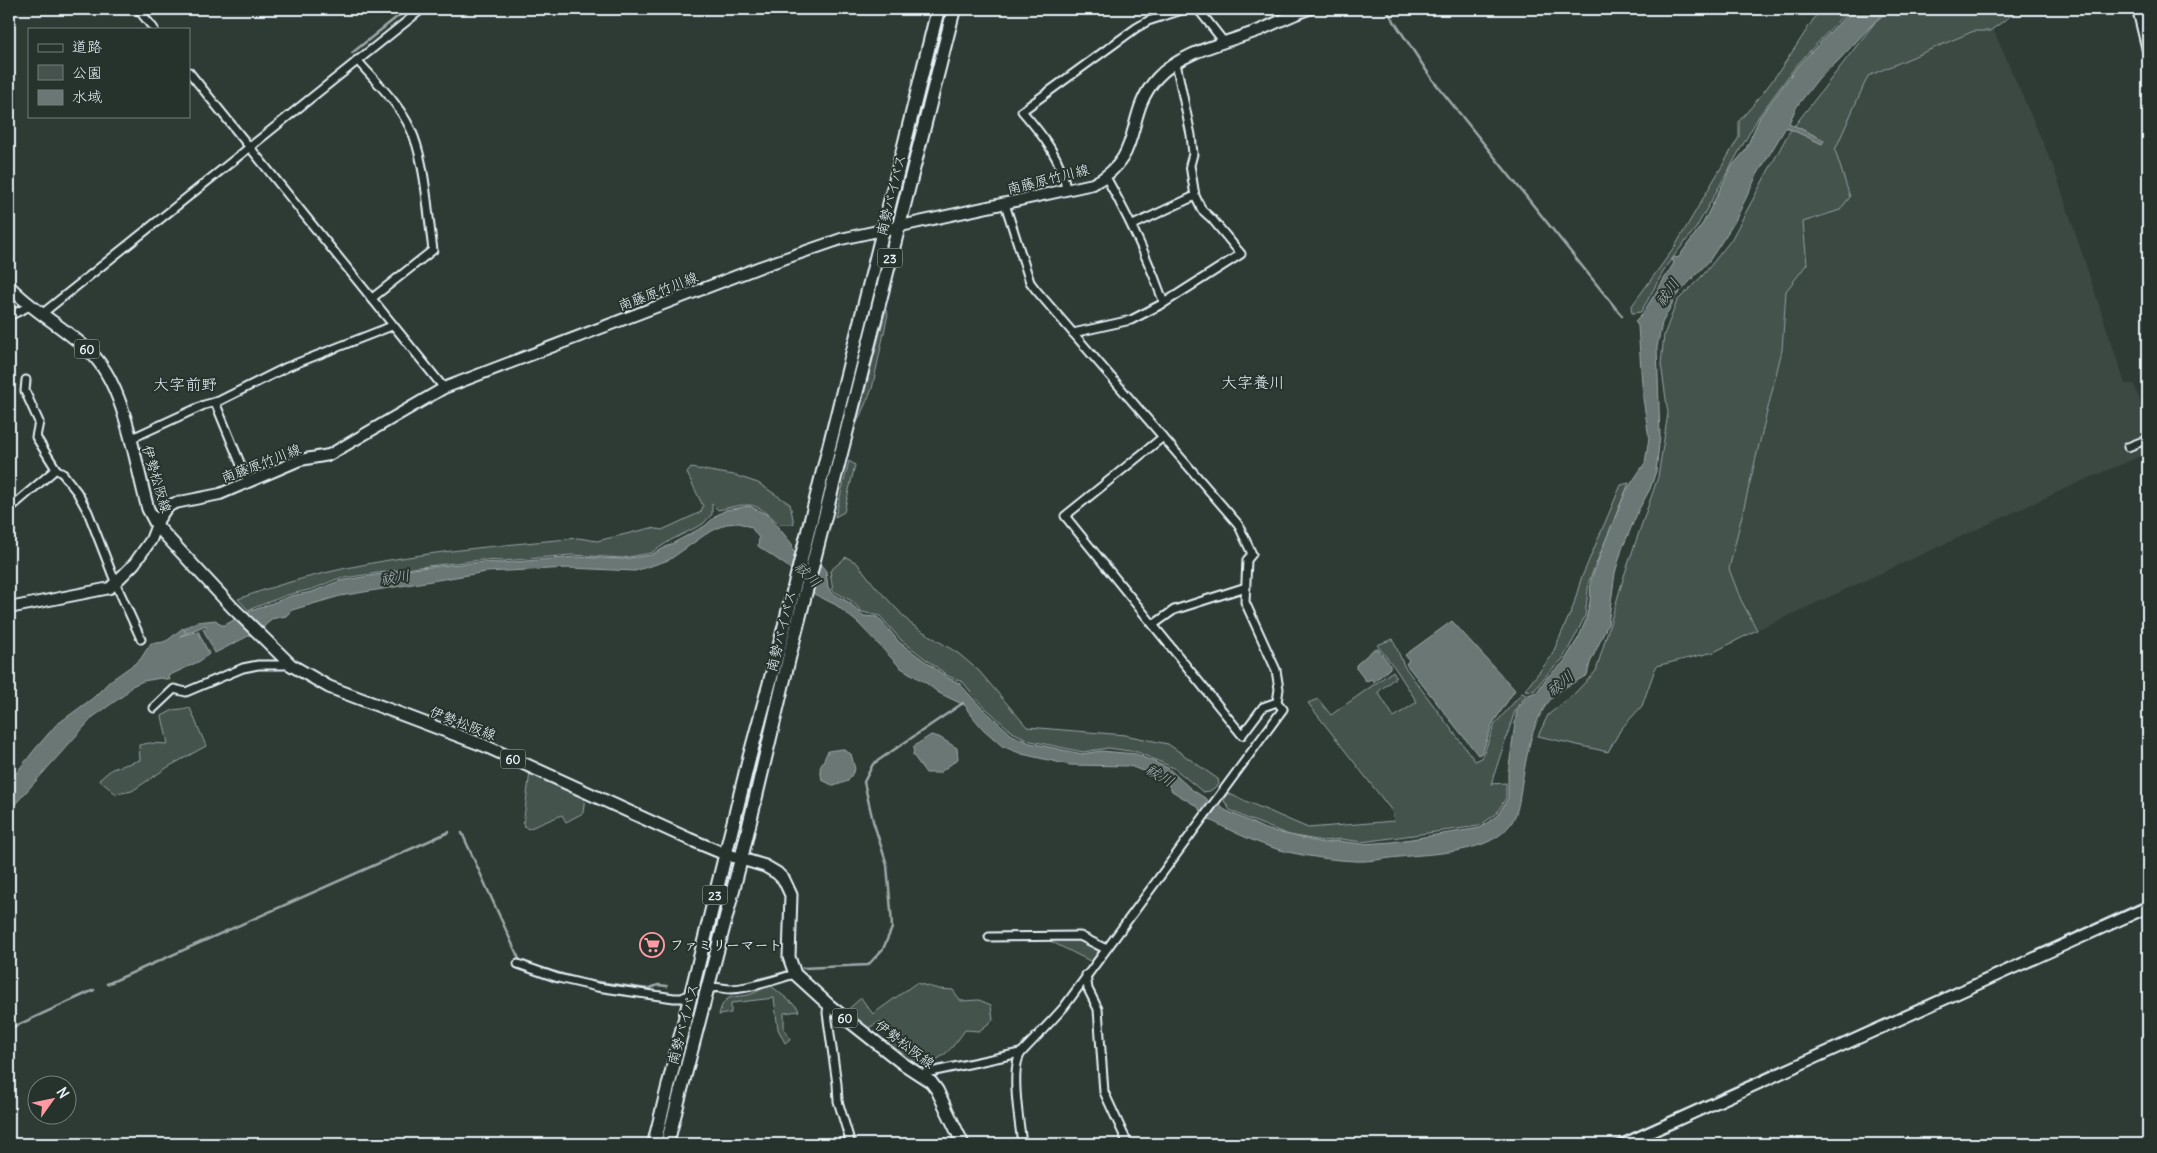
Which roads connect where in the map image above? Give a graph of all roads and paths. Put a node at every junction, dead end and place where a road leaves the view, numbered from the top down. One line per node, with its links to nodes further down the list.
1 (138, 9): 9 (street)
2 (422, 9): 12 (street)
3 (938, 9): 22 (highway, 南勢バイパス / 23)
4 (954, 9): 20 (highway, 南勢バイパス / 23)
5 (1185, 9): 17 (street)
6 (1198, 9): 10 (street)
7 (1309, 9): 10 (main road, 南藤原竹川線)
8 (2138, 9): 11 (main road)
9 (153, 28)
10 (1224, 42): 13 (main road, 南藤原竹川線)
11 (2148, 50)
12 (357, 60): 15 (street); 24 (street)
13 (1176, 63): 16 (main road, 南藤原竹川線); 18 (street)
14 (190, 73): 15 (street)
15 (249, 148): 24 (street); 27 (street)
16 (1106, 177): 17 (main road, 南藤原竹川線); 21 (street)
17 (1066, 190): 19 (main road, 南藤原竹川線)
18 (1195, 196): 21 (street); 25 (street)
19 (1005, 204): 20 (main road, 南藤原竹川線); 30 (street)
20 (899, 225): 22 (main road, 南藤原竹川線); 47 (highway, 南勢バイパス / 23)
21 (1133, 225): 25 (street)
22 (882, 231): 32 (main road, 南藤原竹川線); 47 (highway, 南勢バイパス / 23)
23 (9, 286): 26 (main road, 伊勢松阪線 / 60)
24 (371, 299): 29 (street)
25 (1164, 303): 30 (street)
26 (32, 305): 27 (main road, 伊勢松阪線 / 60); 28 (street)
27 (43, 313): 35 (main road, 伊勢松阪線 / 60)
28 (9, 316)
29 (392, 326): 32 (street); 33 (street)
30 (1073, 333): 34 (street)
31 (26, 380): 38 (street)
32 (444, 388): 39 (main road, 南藤原竹川線)
33 (215, 402): 35 (street); 39 (street)
34 (1163, 437): 43 (street); 45 (street)
35 (130, 439): 41 (main road, 伊勢松阪線 / 60)
36 (2148, 439): 37 (street)
37 (2128, 447)
38 (56, 469): 40 (street); 42 (street)
39 (248, 482): 41 (main road, 南藤原竹川線)
40 (9, 509)
41 (157, 526): 42 (main road, 南藤原竹川線); 48 (main road, 伊勢松阪線 / 60)
42 (116, 584): 44 (main road); 46 (street)
43 (1246, 587): 45 (street); 49 (street)
44 (9, 608)
45 (1152, 625): 49 (street)
46 (141, 639)
47 (785, 651): 51 (highway, 南勢バイパス / 23); 52 (highway, 南勢バイパス / 23)
48 (291, 665): 50 (street); 51 (main road, 伊勢松阪線 / 60)
49 (1276, 702): 55 (street)
50 (154, 708)
51 (725, 854): 52 (main road, 伊勢松阪線 / 60); 60 (highway, 南勢バイパス / 23)
52 (741, 859): 57 (main road, 伊勢松阪線 / 60); 59 (highway, 南勢バイパス / 23)
53 (2148, 908): 70 (main road)
54 (989, 937): 55 (street)
55 (1106, 949): 58 (street)
56 (518, 964): 60 (street)
57 (795, 974): 59 (street); 61 (main road, 伊勢松阪線 / 60)
58 (1086, 975): 62 (street); 69 (street)
59 (708, 990): 65 (highway, 南勢バイパス / 23)
60 (690, 994): 64 (highway, 南勢バイパス / 23)
61 (828, 1004): 63 (main road, 伊勢松阪線 / 60); 66 (street)
62 (1020, 1053): 63 (street); 68 (street)
63 (921, 1074): 67 (main road, 伊勢松阪線 / 60)
64 (654, 1144)
65 (667, 1144)
66 (851, 1144)
67 (963, 1144)
68 (1022, 1144)
69 (1128, 1144)
70 (1624, 1144)

